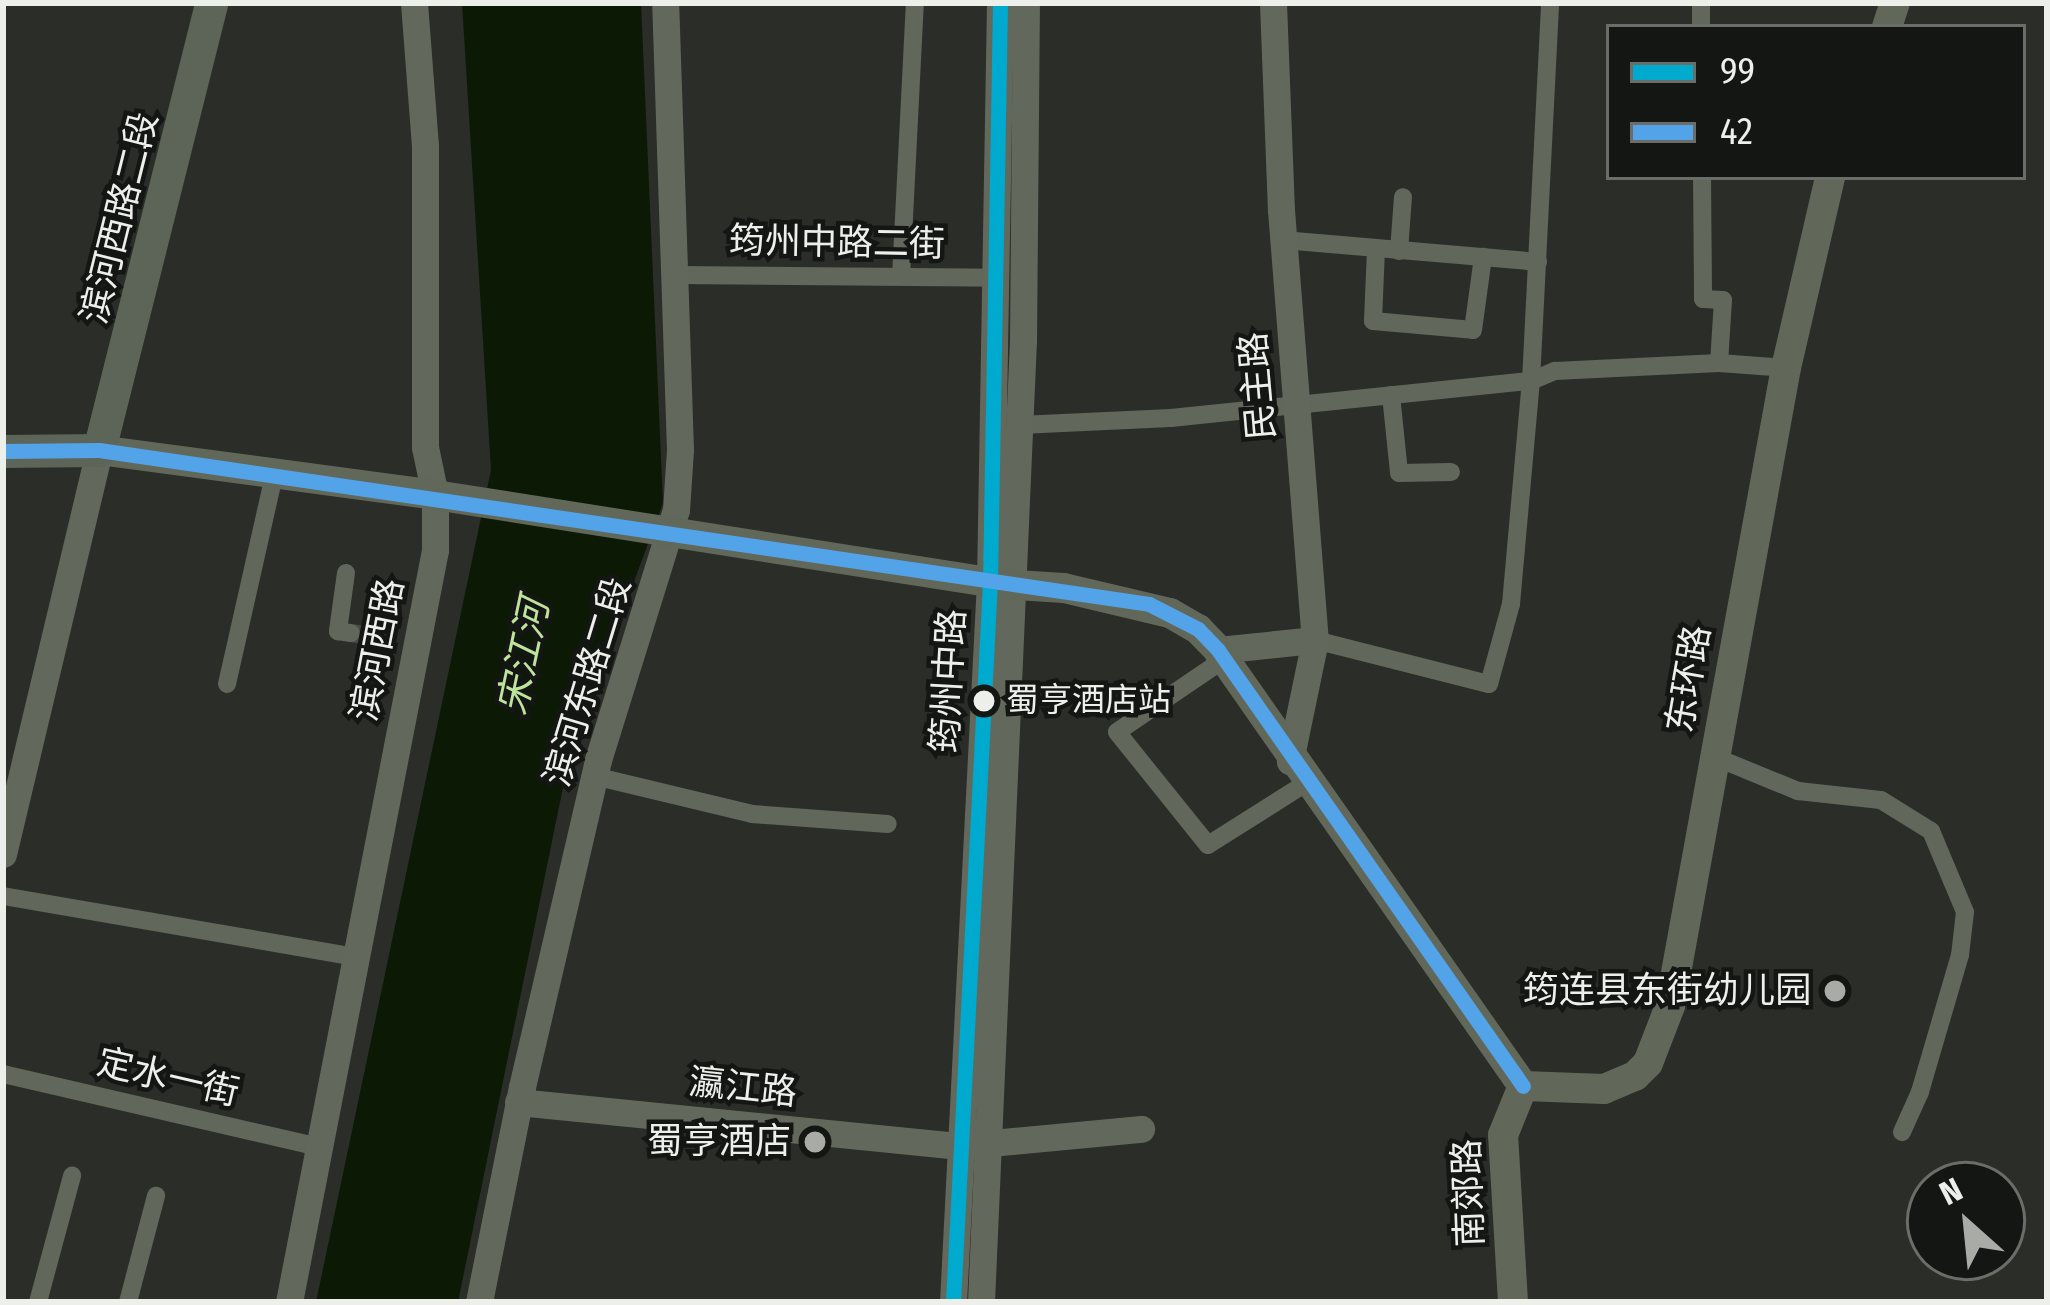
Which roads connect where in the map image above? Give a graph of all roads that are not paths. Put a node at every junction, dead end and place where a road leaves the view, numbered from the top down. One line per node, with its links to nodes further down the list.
1 (211, 3): 26 (highway, 滨河西路二段)
2 (414, 3): 30 (street, 滨河西路)
3 (665, 3): 17 (street, 滨河东路二段)
4 (915, 3): 18 (street)
5 (1000, 3): 19 (street, 筠州中路)
6 (1026, 3): 25 (street, 筠州中路)
7 (1274, 3): 12 (street, 民主路)
8 (1550, 3): 16 (street)
9 (1702, 180): 20 (street)
10 (1829, 180): 21 (main road, 东环路)
11 (1403, 197): 14 (street)
12 (1283, 240): 13 (street); 24 (street, 民主路)
13 (1376, 249): 14 (street); 15 (street)
14 (1399, 251): 15 (street)
15 (1483, 257): 16 (street)
16 (1538, 262): 22 (street)
17 (676, 275): 18 (street, 筠州中路二街); 31 (street, 滨河东路二段)
18 (901, 277): 19 (street, 筠州中路二街)
19 (998, 278): 33 (street, 筠州中路)
20 (1719, 363): 21 (street); 22 (street)
21 (1786, 368): 38 (main road, 东环路)
22 (1531, 381): 23 (street); 35 (street)
23 (1391, 395): 24 (street); 28 (street)
24 (1296, 405): 25 (street); 35 (street, 民主路)
25 (1020, 425): 33 (street, 筠州中路)
26 (99, 450): 27 (highway); 29 (main road); 42 (street)
27 (3, 451)
28 (1450, 472)
29 (274, 476): 30 (main road); 37 (street)
30 (435, 495): 31 (main road); 44 (street, 滨河西路)
31 (672, 532): 33 (main road); 40 (street, 滨河东路二段)
32 (346, 573): 34 (street)
33 (1002, 584): 36 (main road); 50 (street, 筠州中路); 51 (street, 筠州中路)
34 (351, 633)
35 (1315, 640): 36 (street); 39 (street, 民主路)
36 (1218, 650): 39 (main road); 39 (street)
37 (227, 684)
38 (1715, 757): 46 (main road, 东环路); 49 (street)
39 (1298, 772): 46 (main road)
40 (594, 776): 41 (street); 47 (street, 滨河东路二段)
41 (888, 824)
42 (3, 854)
43 (3, 896): 44 (street)
44 (355, 957): 52 (street, 滨河西路)
45 (3, 1074): 52 (street, 定水一街)
46 (1523, 1086): 61 (main road, 南郊路)
47 (518, 1102): 51 (street, 瀛江路); 58 (street, 滨河东路二段)
48 (1141, 1129): 50 (street, 瀛江路)
49 (1902, 1132)
50 (991, 1143): 51 (street, 瀛江路); 60 (street, 筠州中路)
51 (960, 1146): 59 (street, 筠州中路)
52 (319, 1147): 57 (street, 滨河西路)
53 (72, 1177): 55 (street)
54 (156, 1196): 56 (street)
55 (38, 1302)
56 (128, 1302)
57 (289, 1302)
58 (479, 1302)
59 (952, 1302)
60 (981, 1302)
61 (1513, 1302)

